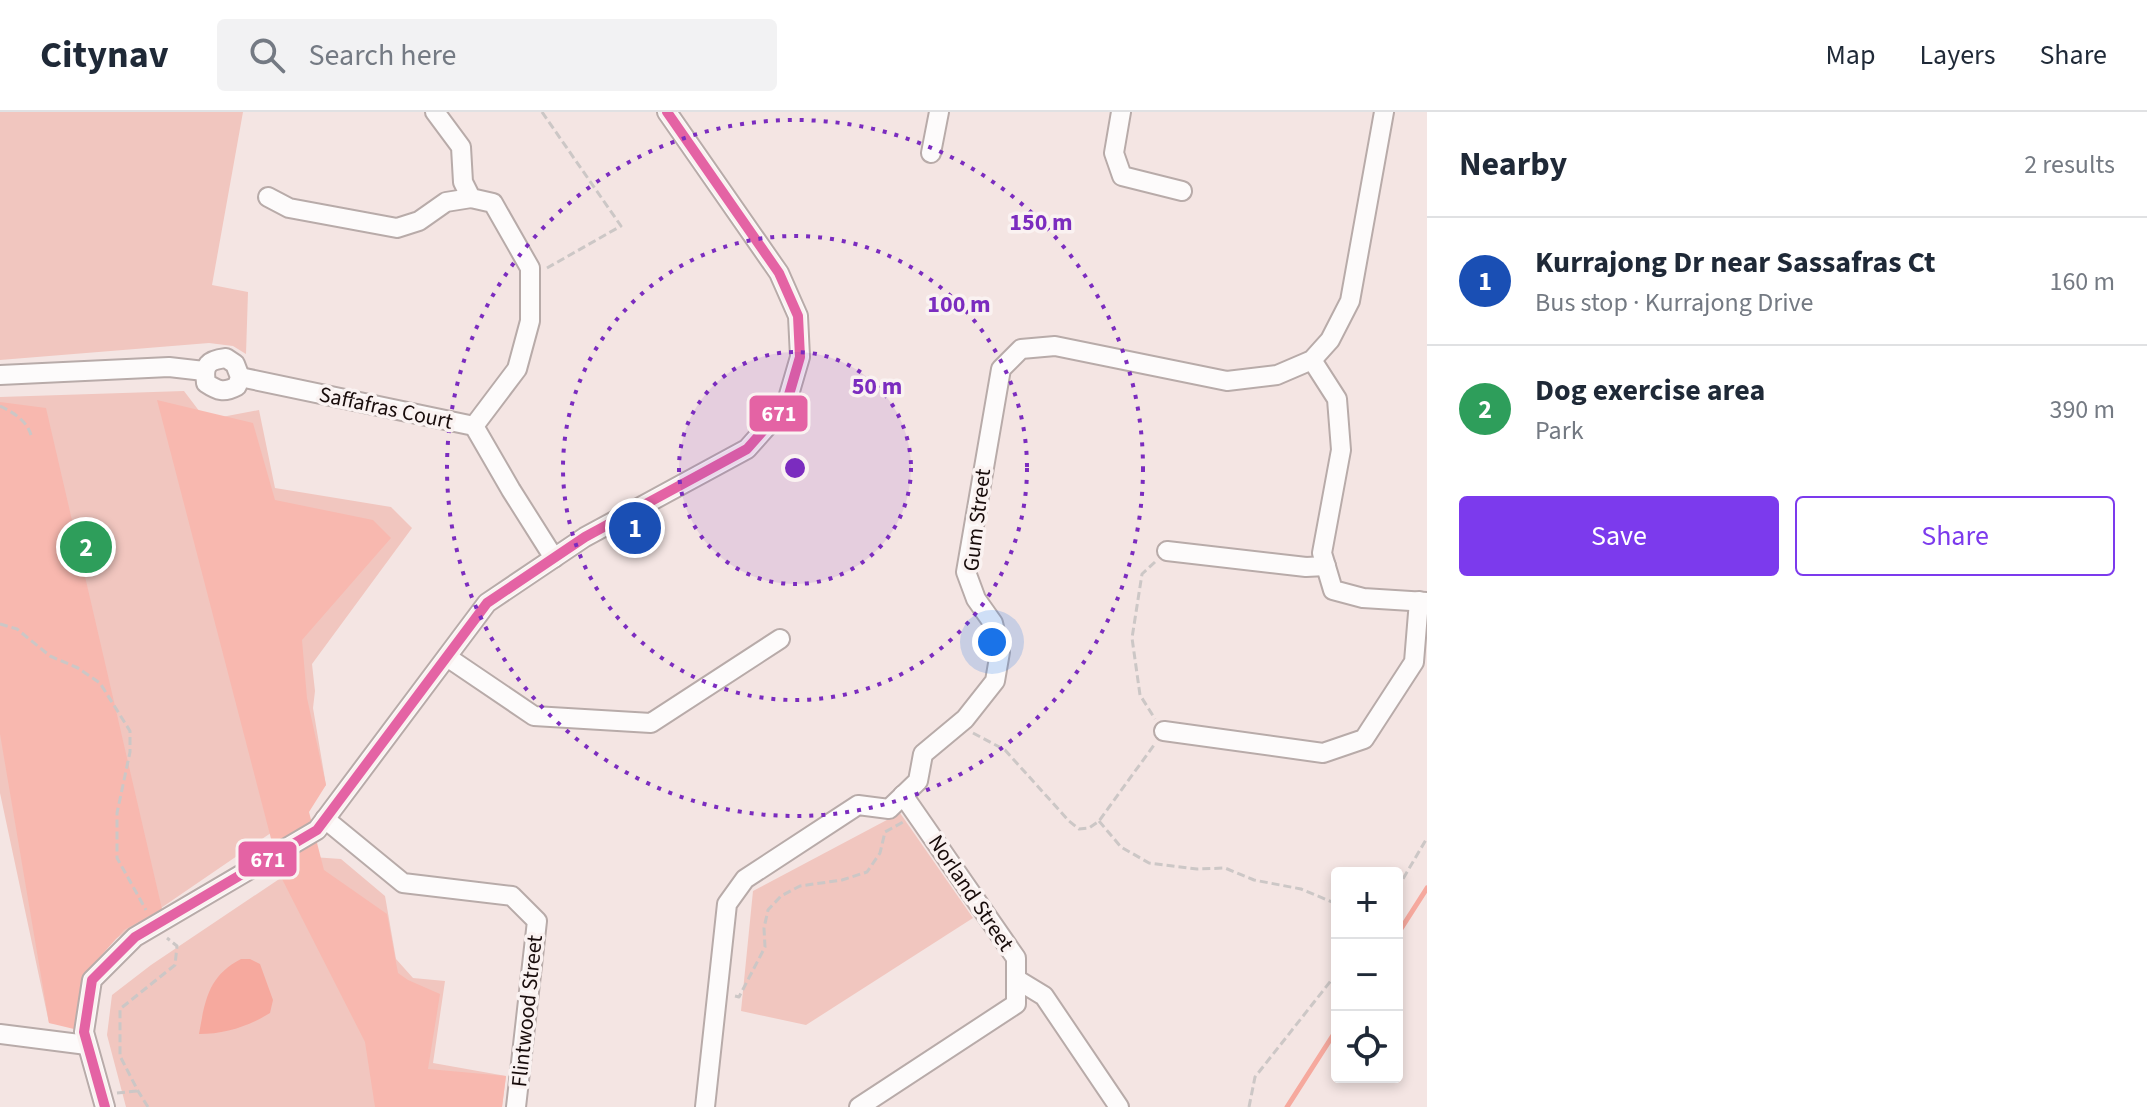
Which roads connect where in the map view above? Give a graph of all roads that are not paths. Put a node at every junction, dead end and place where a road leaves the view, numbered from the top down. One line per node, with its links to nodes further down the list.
1 (435, 112): 9 (street)
2 (667, 112): 14 (street)
3 (939, 112): 6 (street)
4 (1121, 112): 7 (street)
5 (1384, 112): 10 (street)
6 (931, 153)
7 (1182, 191)
8 (268, 197): 9 (street)
9 (471, 198): 12 (street)
10 (1312, 360): 15 (street); 20 (street, Gum Street)
11 (0, 375): 12 (street, Saffafras Court)
12 (474, 426): 14 (street, Saffafras Court)
13 (1167, 551): 15 (street)
14 (554, 558): 18 (street)
15 (1326, 566): 16 (street)
16 (1423, 602): 19 (street)
17 (780, 639): 18 (street)
18 (447, 657): 21 (street)
19 (1164, 731)
20 (903, 795): 22 (street, Norland Street); 27 (street)
21 (325, 819): 24 (street); 26 (street, Flintwood Street)
22 (1016, 979): 28 (street, Norland Street); 29 (street)
23 (0, 1034): 24 (street)
24 (87, 1045): 25 (street)
25 (105, 1107)
26 (516, 1107)
27 (705, 1107)
28 (859, 1107)
29 (1119, 1107)

